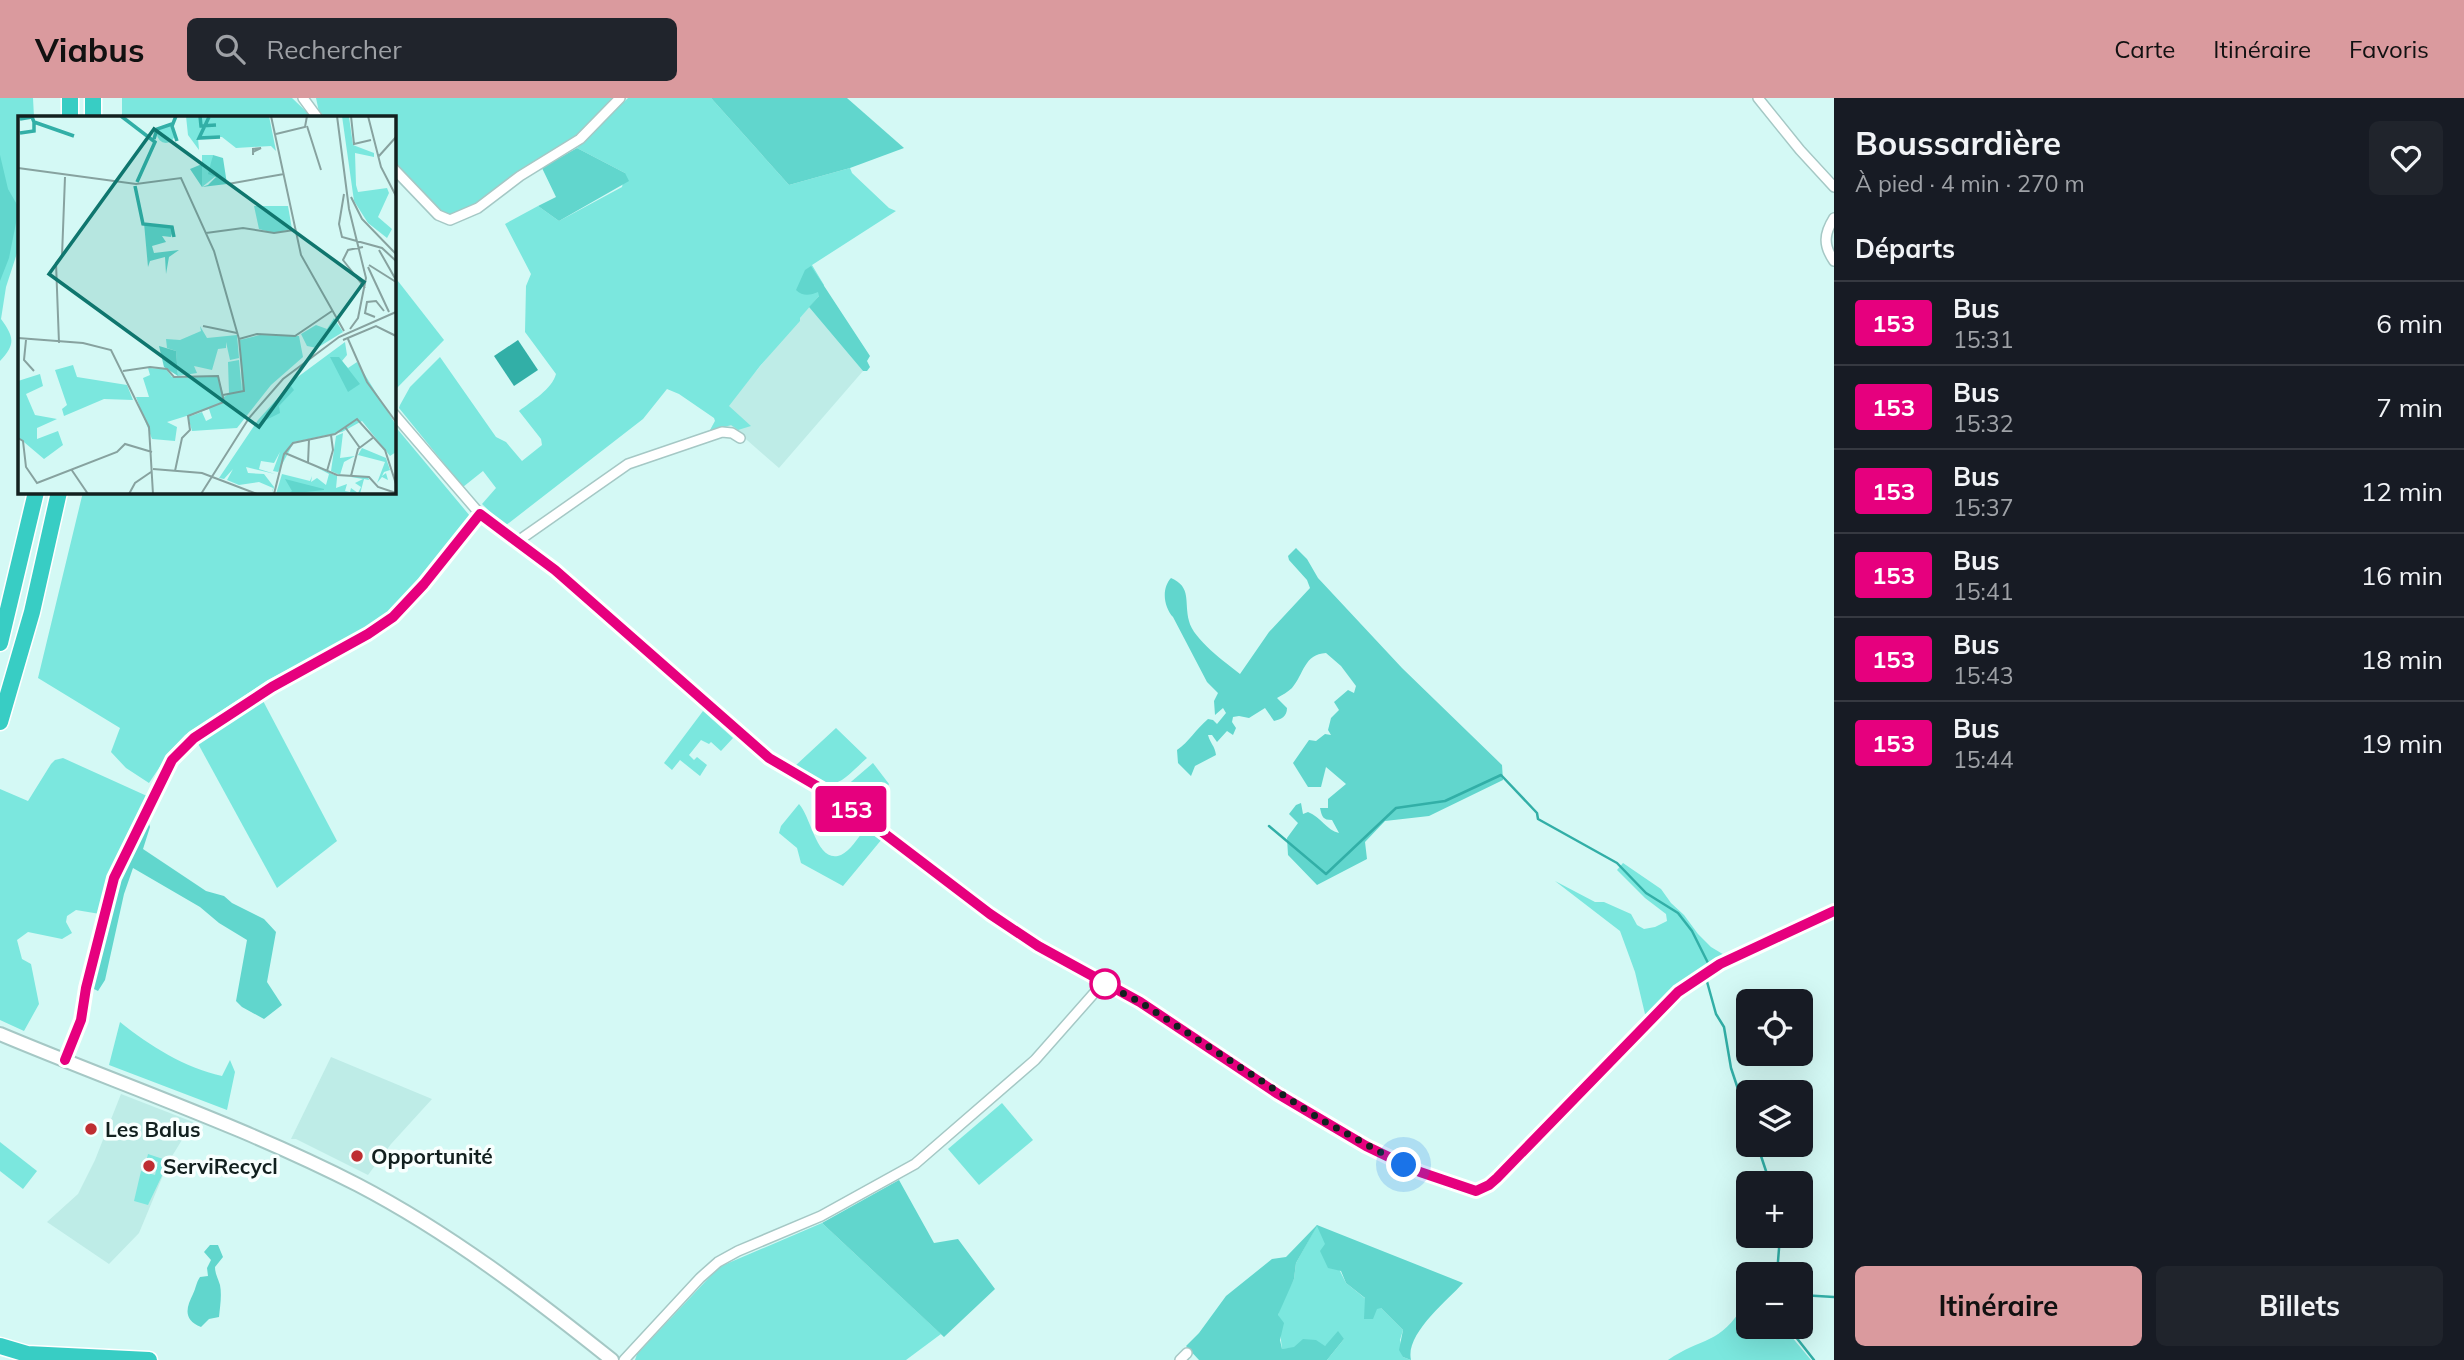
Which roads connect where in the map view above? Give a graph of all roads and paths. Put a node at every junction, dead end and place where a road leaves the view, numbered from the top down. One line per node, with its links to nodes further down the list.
1 (70, 98): 6 (highway)
2 (93, 98): 7 (highway)
3 (303, 98): 8 (street)
4 (620, 98): 9 (street)
5 (1758, 98): 10 (street)
6 (70, 116)
7 (93, 116)
8 (316, 116)
9 (396, 171)
10 (1834, 187)
11 (1834, 218): 12 (street)
12 (1834, 261)
13 (396, 416): 17 (street)
14 (740, 439): 18 (street)
15 (36, 494): 19 (highway)
16 (59, 494): 20 (highway)
17 (480, 514): 18 (street); 24 (street)
18 (518, 541): 22 (street)
19 (0, 643)
20 (0, 722)
21 (1834, 911): 22 (street)
22 (1103, 983): 28 (street)
23 (0, 1034): 24 (main road)
24 (65, 1060): 27 (main road)
25 (0, 1346): 26 (highway)
26 (149, 1360)
27 (612, 1360)
28 (624, 1360)

